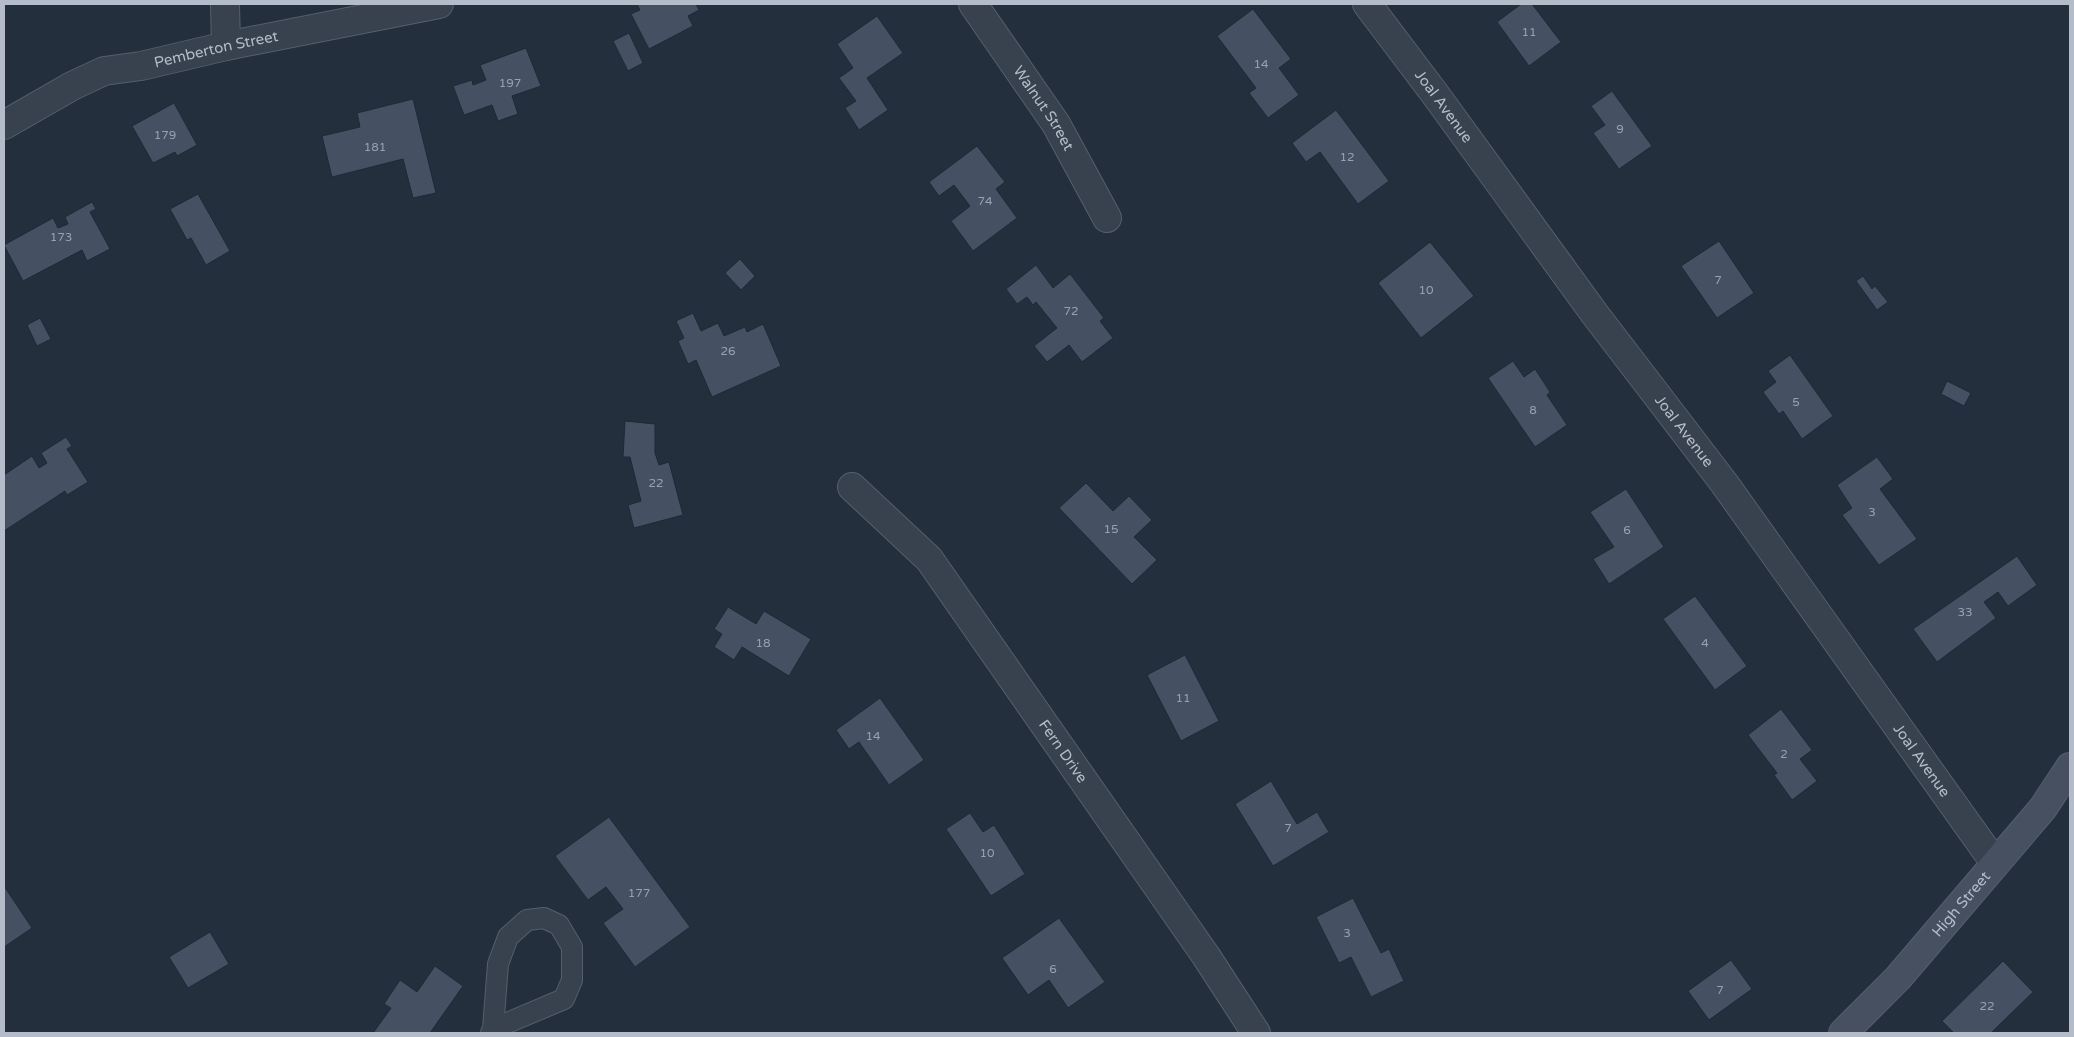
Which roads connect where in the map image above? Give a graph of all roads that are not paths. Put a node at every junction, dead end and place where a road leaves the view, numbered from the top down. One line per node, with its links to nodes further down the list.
1 (225, 4): 5 (street)
2 (439, 4): 5 (street, Pemberton Street)
3 (973, 4): 7 (street, Walnut Street)
4 (1367, 4): 10 (street, Joal Avenue)
5 (226, 46): 6 (street, Pemberton Street)
6 (4, 125)
7 (1107, 218)
8 (852, 487): 12 (street, Fern Drive)
9 (2070, 767): 10 (street, High Street)
10 (1995, 863): 13 (street, High Street)
11 (492, 1031): 11 (lane)
12 (1256, 1033)
13 (1843, 1033)

